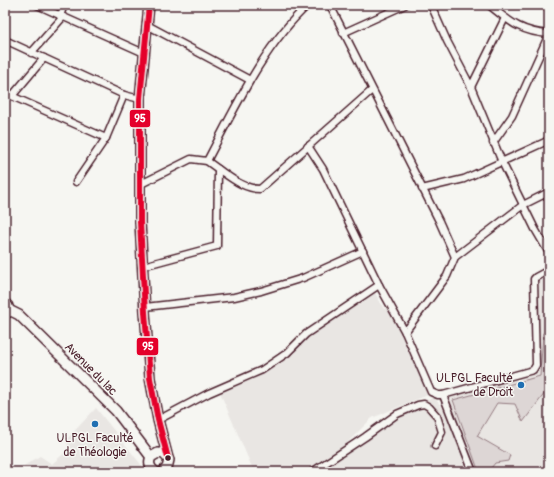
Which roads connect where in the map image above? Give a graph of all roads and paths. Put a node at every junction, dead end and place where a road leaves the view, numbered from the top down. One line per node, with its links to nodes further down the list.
1 (37, 5): 10 (street)
2 (64, 5): 10 (street)
3 (148, 5): 12 (street)
4 (308, 5): 19 (street)
5 (330, 5): 13 (street)
6 (405, 5): 9 (street)
7 (431, 5): 20 (street)
8 (489, 5): 11 (street)
9 (395, 7): 13 (street)
10 (61, 17): 16 (street); 17 (street)
11 (506, 18): 14 (street); 20 (street)
12 (147, 25): 17 (street); 19 (street)
13 (343, 34): 21 (street)
14 (549, 34): 28 (street)
15 (5, 40): 16 (street)
16 (31, 52): 18 (street)
17 (144, 53): 25 (street)
18 (44, 58): 23 (street); 24 (street)
19 (250, 80): 30 (street)
20 (471, 87): 28 (street)
21 (372, 90): 29 (street); 35 (street)
22 (5, 93): 24 (street)
23 (124, 95): 25 (street); 26 (street)
24 (12, 96): 26 (street)
25 (140, 99): 34 (street)
26 (106, 138): 33 (street)
27 (549, 139): 31 (street)
28 (493, 143): 31 (street)
29 (308, 146): 32 (street); 39 (street)
30 (207, 161): 32 (street); 34 (street)
31 (502, 162): 35 (street); 37 (street)
32 (218, 169): 41 (street)
33 (76, 182)
34 (139, 185): 41 (street)
35 (422, 189): 40 (street)
36 (549, 192): 37 (street)
37 (523, 205): 38 (street); 40 (street)
38 (548, 250)
39 (363, 251): 43 (street); 45 (street)
40 (455, 257): 47 (street)
41 (143, 266): 45 (street)
42 (549, 270): 48 (street)
43 (379, 285): 47 (street); 49 (street)
44 (5, 301): 46 (street)
45 (145, 307): 49 (street)
46 (8, 313): 51 (street, Avenue du lac)
47 (405, 332): 48 (street)
48 (443, 396): 56 (street)
49 (158, 420): 52 (street)
50 (435, 446): 55 (street)
51 (151, 457): 52 (street); 53 (street, Avenue du lac)
52 (168, 458): 54 (street)
53 (156, 472)
54 (162, 472)
55 (312, 472)
56 (473, 472)

